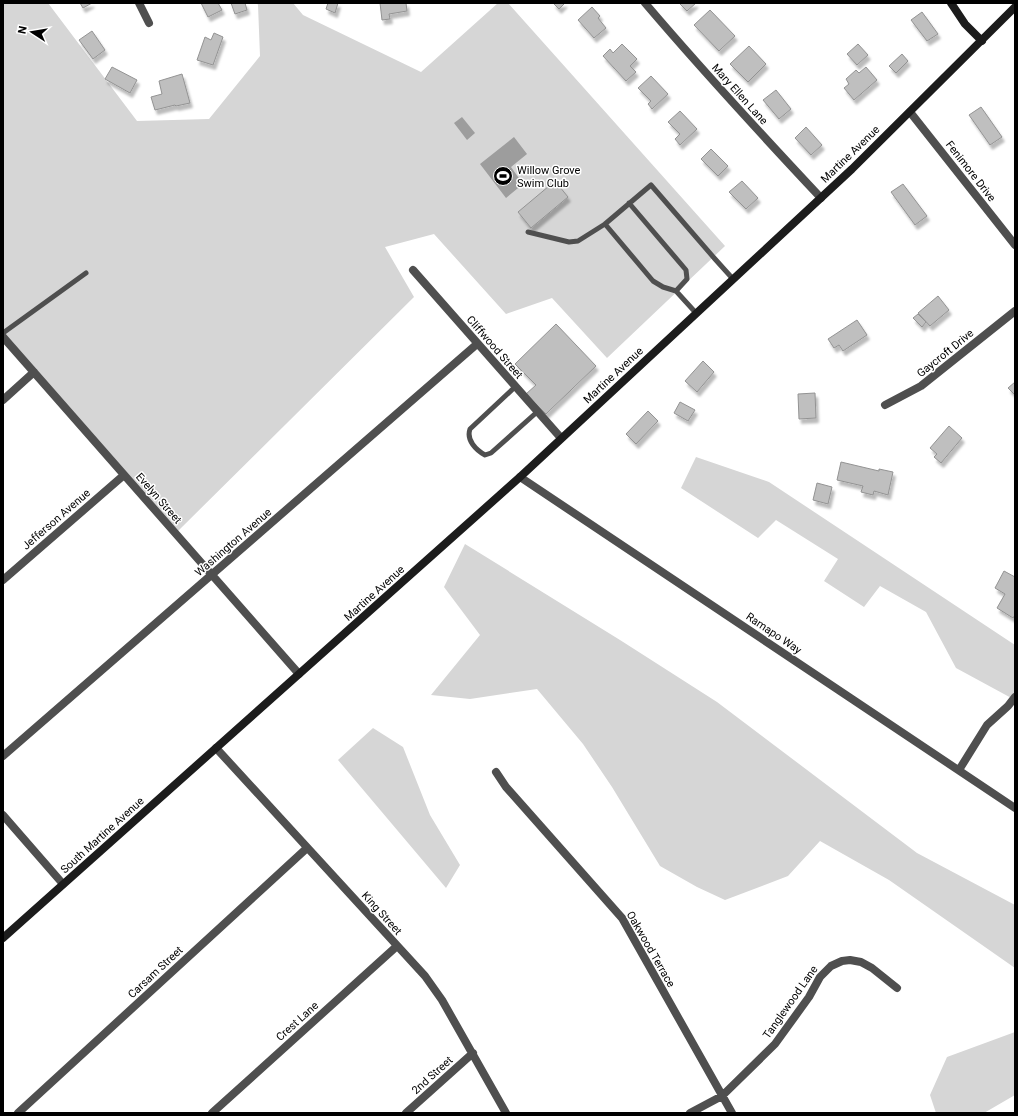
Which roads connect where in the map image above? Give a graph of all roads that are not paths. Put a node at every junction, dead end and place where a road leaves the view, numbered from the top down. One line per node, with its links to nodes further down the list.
1 (139, 3): 5 (street)
2 (645, 3): 8 (street, Mary Ellen Lane)
3 (951, 3): 6 (main road)
4 (1015, 7): 6 (main road, Martine Avenue)
5 (149, 23)
6 (982, 40): 7 (main road, Martine Avenue)
7 (910, 112): 8 (main road, Martine Avenue); 12 (street, Fenimore Drive)
8 (821, 198): 15 (main road, Martine Avenue)
9 (630, 203): 10 (lane); 15 (lane); 16 (lane)
10 (605, 224): 11 (lane); 16 (lane)
11 (528, 232)
12 (1015, 245)
13 (413, 270): 21 (street, Cliffwood Street)
14 (86, 273): 19 (lane)
15 (733, 279): 18 (main road, Martine Avenue)
16 (676, 291): 18 (lane)
17 (1015, 311): 25 (street, Gaycroft Drive)
18 (696, 314): 27 (main road, Martine Avenue)
19 (3, 333)
20 (3, 337): 22 (street, Evelyn Street)
21 (478, 344): 23 (street, Cliffwood Street); 30 (street, Washington Avenue)
22 (34, 372): 24 (street); 28 (street, Evelyn Street)
23 (515, 387): 26 (street, Cliffwood Street); 26 (lane)
24 (3, 400)
25 (885, 405)
26 (537, 412): 27 (street, Cliffwood Street)
27 (560, 438): 29 (main road, Martine Avenue)
28 (124, 475): 30 (street, Evelyn Street); 31 (street, Jefferson Avenue)
29 (520, 477): 32 (main road, Martine Avenue); 36 (street, Ramapo Way)
30 (212, 575): 32 (street, Evelyn Street); 35 (street, Washington Avenue)
31 (3, 580)
32 (299, 674): 34 (main road, Martine Avenue)
33 (1015, 697): 36 (street)
34 (216, 748): 40 (street, King Street); 41 (main road, South Martine Avenue)
35 (3, 756)
36 (958, 770): 38 (street, Ramapo Way)
37 (496, 772): 46 (street, Oakwood Terrace)
38 (1015, 808)
39 (3, 815): 41 (street)
40 (307, 848): 43 (street, King Street); 47 (street, Carsam Street)
41 (63, 884): 42 (main road, South Martine Avenue)
42 (3, 938)
43 (397, 946): 45 (street, King Street); 48 (street, Crest Lane)
44 (897, 988): 46 (street, Tanglewood Lane)
45 (473, 1053): 49 (street, 2nd Street); 50 (street, King Street)
46 (722, 1096): 51 (street, Tanglewood Lane); 52 (street)
47 (18, 1113)
48 (212, 1113)
49 (406, 1113)
50 (506, 1113)
51 (690, 1113)
52 (732, 1113)

